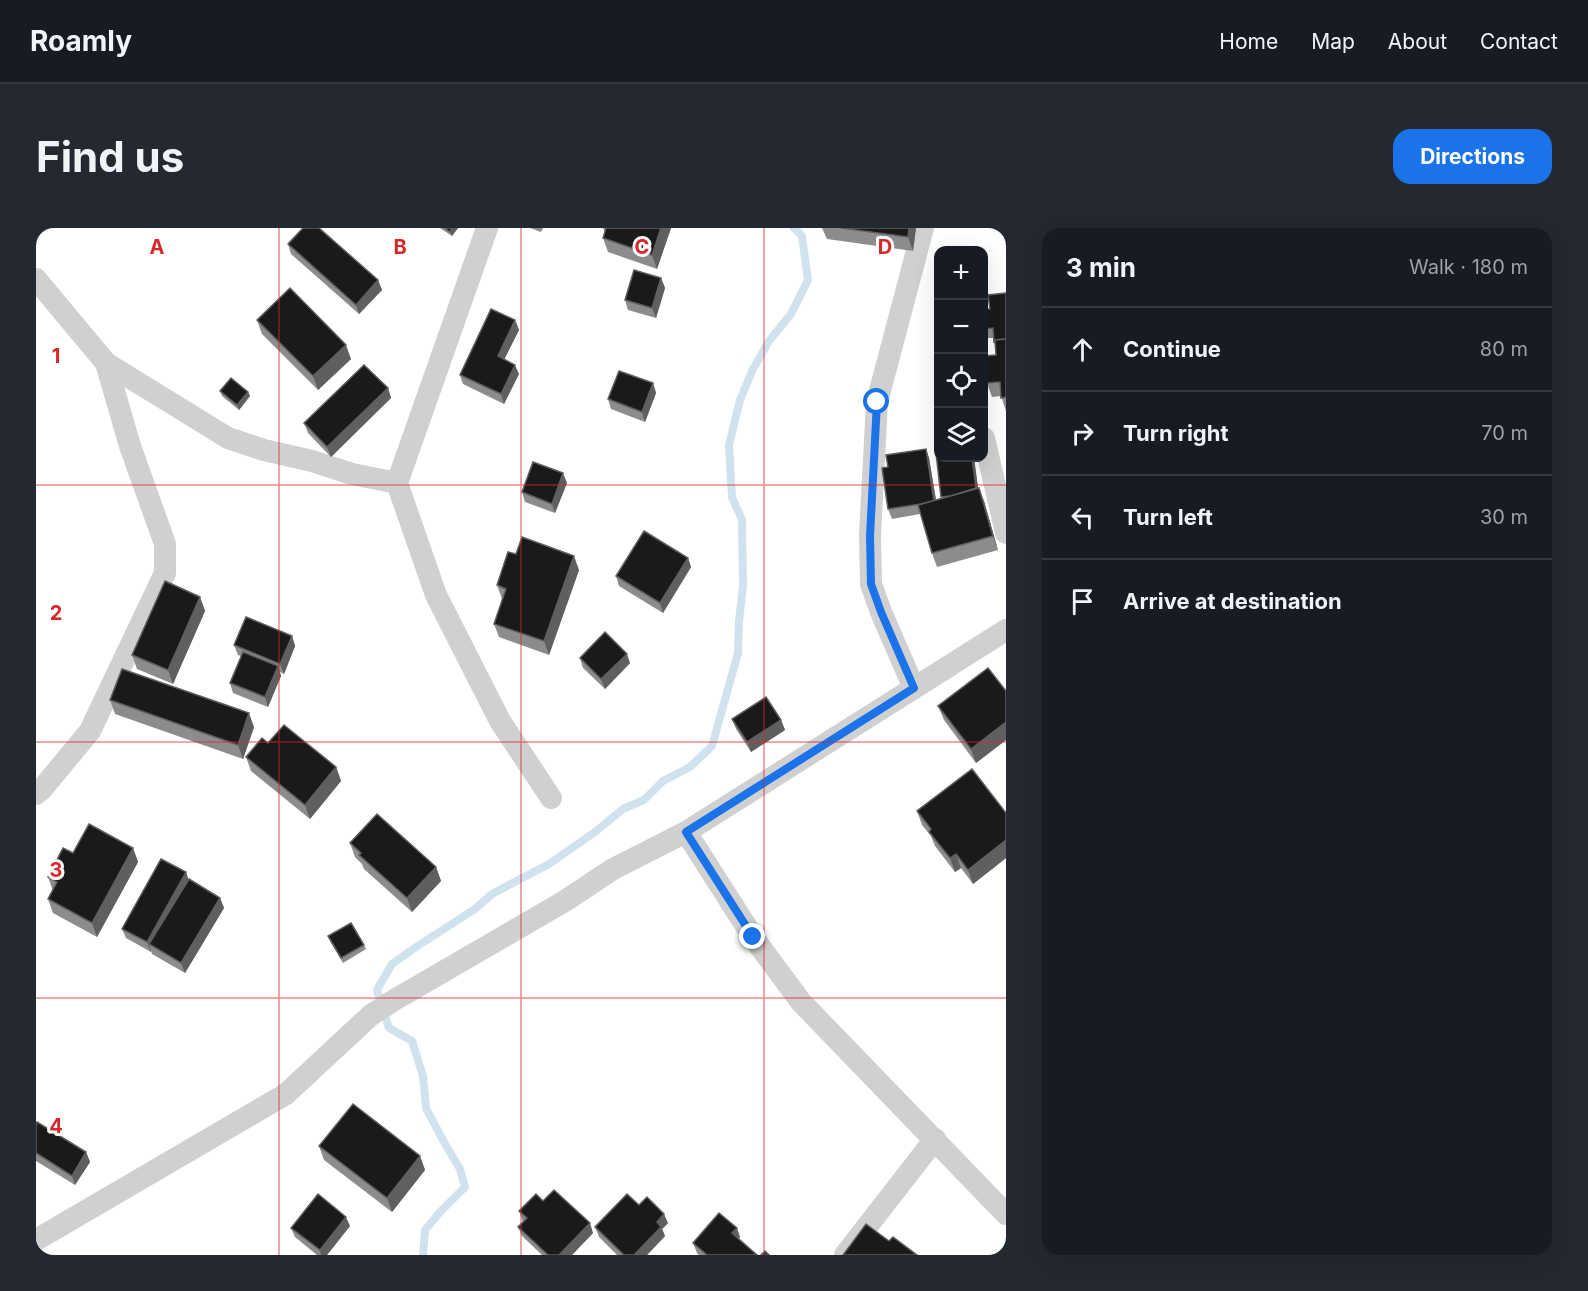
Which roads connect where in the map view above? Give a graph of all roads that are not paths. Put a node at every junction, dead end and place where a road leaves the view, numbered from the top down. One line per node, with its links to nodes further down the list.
1 (487, 228): 6 (street)
2 (923, 228): 9 (street)
3 (36, 279): 4 (street)
4 (106, 363): 6 (street); 10 (street)
5 (988, 455): 7 (street)
6 (397, 483): 11 (street)
7 (1006, 534)
8 (1006, 630): 9 (street)
9 (914, 688): 12 (street)
10 (36, 794)
11 (551, 798)
12 (686, 832): 13 (street); 15 (street)
13 (934, 1139): 14 (street); 16 (street)
14 (1006, 1214)
15 (36, 1240)
16 (845, 1255)

